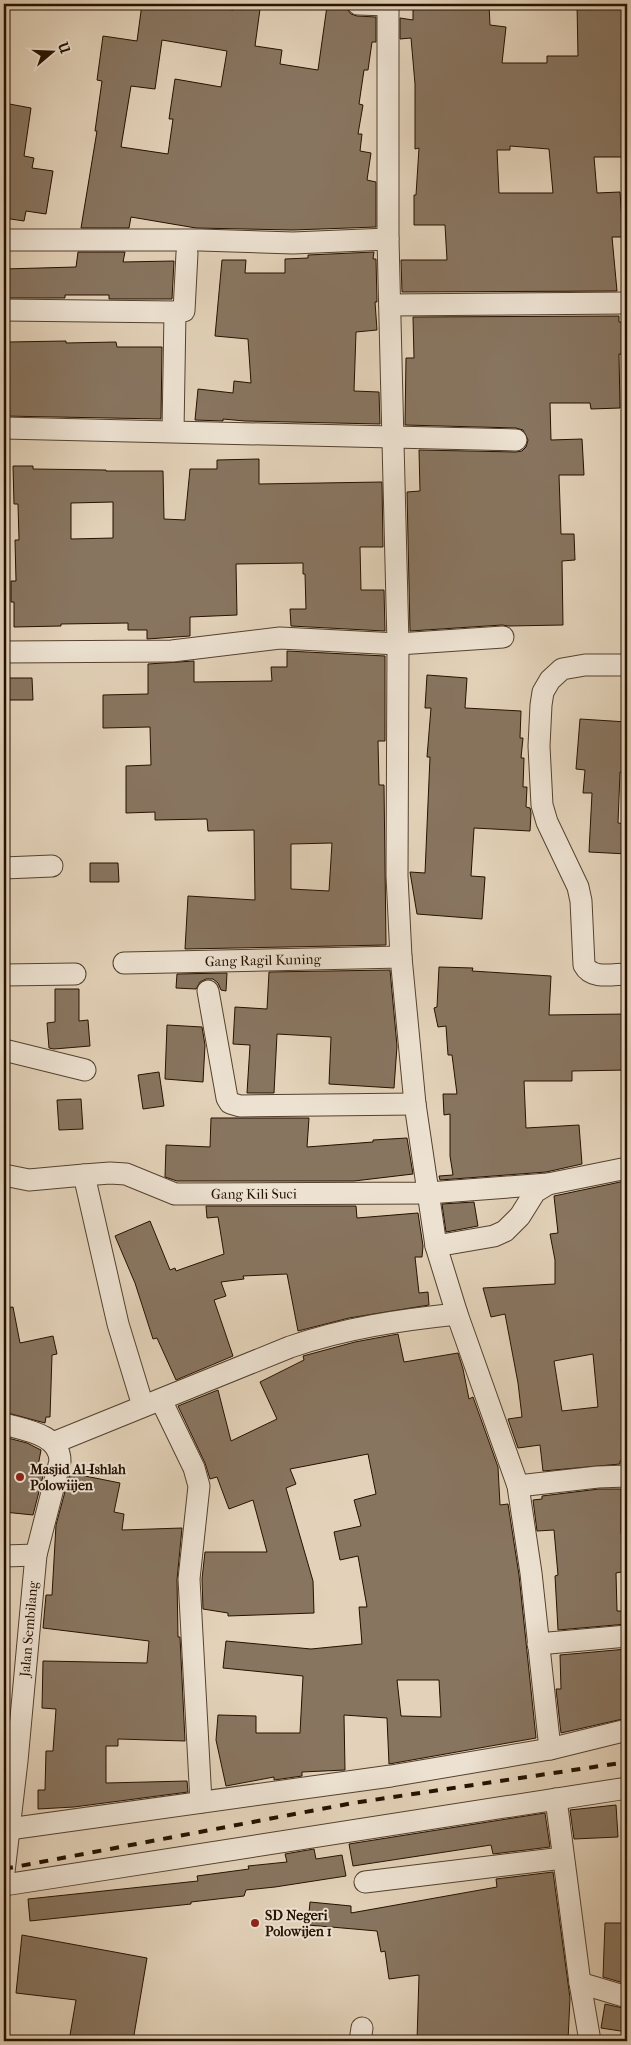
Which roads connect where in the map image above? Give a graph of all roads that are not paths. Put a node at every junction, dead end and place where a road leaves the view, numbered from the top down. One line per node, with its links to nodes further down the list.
1 (358, 4): 2 (street)
2 (388, 4): 3 (street)
3 (388, 239): 4 (street); 7 (street)
4 (4, 240)
5 (187, 253): 9 (street)
6 (627, 303): 7 (street)
7 (390, 306): 12 (street)
8 (4, 310): 9 (street)
9 (174, 312): 11 (street)
10 (4, 428): 11 (street)
11 (173, 431): 12 (street)
12 (393, 436): 13 (street); 15 (street)
13 (516, 440)
14 (504, 637): 15 (street)
15 (398, 644): 16 (street); 20 (street)
16 (4, 652)
17 (627, 665): 23 (street)
18 (52, 866): 19 (street)
19 (4, 868)
20 (401, 957): 21 (street, Gang Ragil Kuning); 28 (street)
21 (124, 963)
22 (75, 974): 24 (street)
23 (627, 974)
24 (4, 975)
25 (208, 991): 28 (street)
26 (4, 1050): 27 (street)
27 (86, 1070)
28 (414, 1104): 33 (street)
29 (627, 1168): 32 (street, Gang Kili Suci)
30 (4, 1175): 31 (street, Gang Kili Suci)
31 (84, 1176): 33 (street, Gang Kili Suci); 36 (street)
32 (548, 1184): 33 (street, Gang Kili Suci); 34 (street)
33 (428, 1193): 34 (street)
34 (436, 1246): 35 (street)
35 (457, 1314): 36 (street); 40 (street)
36 (152, 1403): 38 (street); 50 (street)
37 (4, 1424): 38 (street)
38 (53, 1443): 41 (street, Jalan Sembilang)
39 (627, 1476): 40 (street)
40 (518, 1486): 44 (street)
41 (36, 1555): 42 (street); 47 (street, Jalan Sembilang)
42 (4, 1556)
43 (627, 1636): 44 (street)
44 (538, 1644): 46 (street)
45 (627, 1730): 46 (street)
46 (550, 1749): 50 (street)
47 (10, 1761): 51 (street, Jalan Sembilang)
48 (627, 1788): 49 (street)
49 (556, 1799): 52 (street); 55 (street)
50 (201, 1802): 51 (street)
51 (9, 1829): 53 (street, Jalan Sembilang)
52 (563, 1858): 54 (street); 56 (street)
53 (4, 1861)
54 (365, 1882)
55 (4, 1885)
56 (580, 1983): 57 (street); 58 (street)
57 (627, 1997)
58 (590, 2041)

